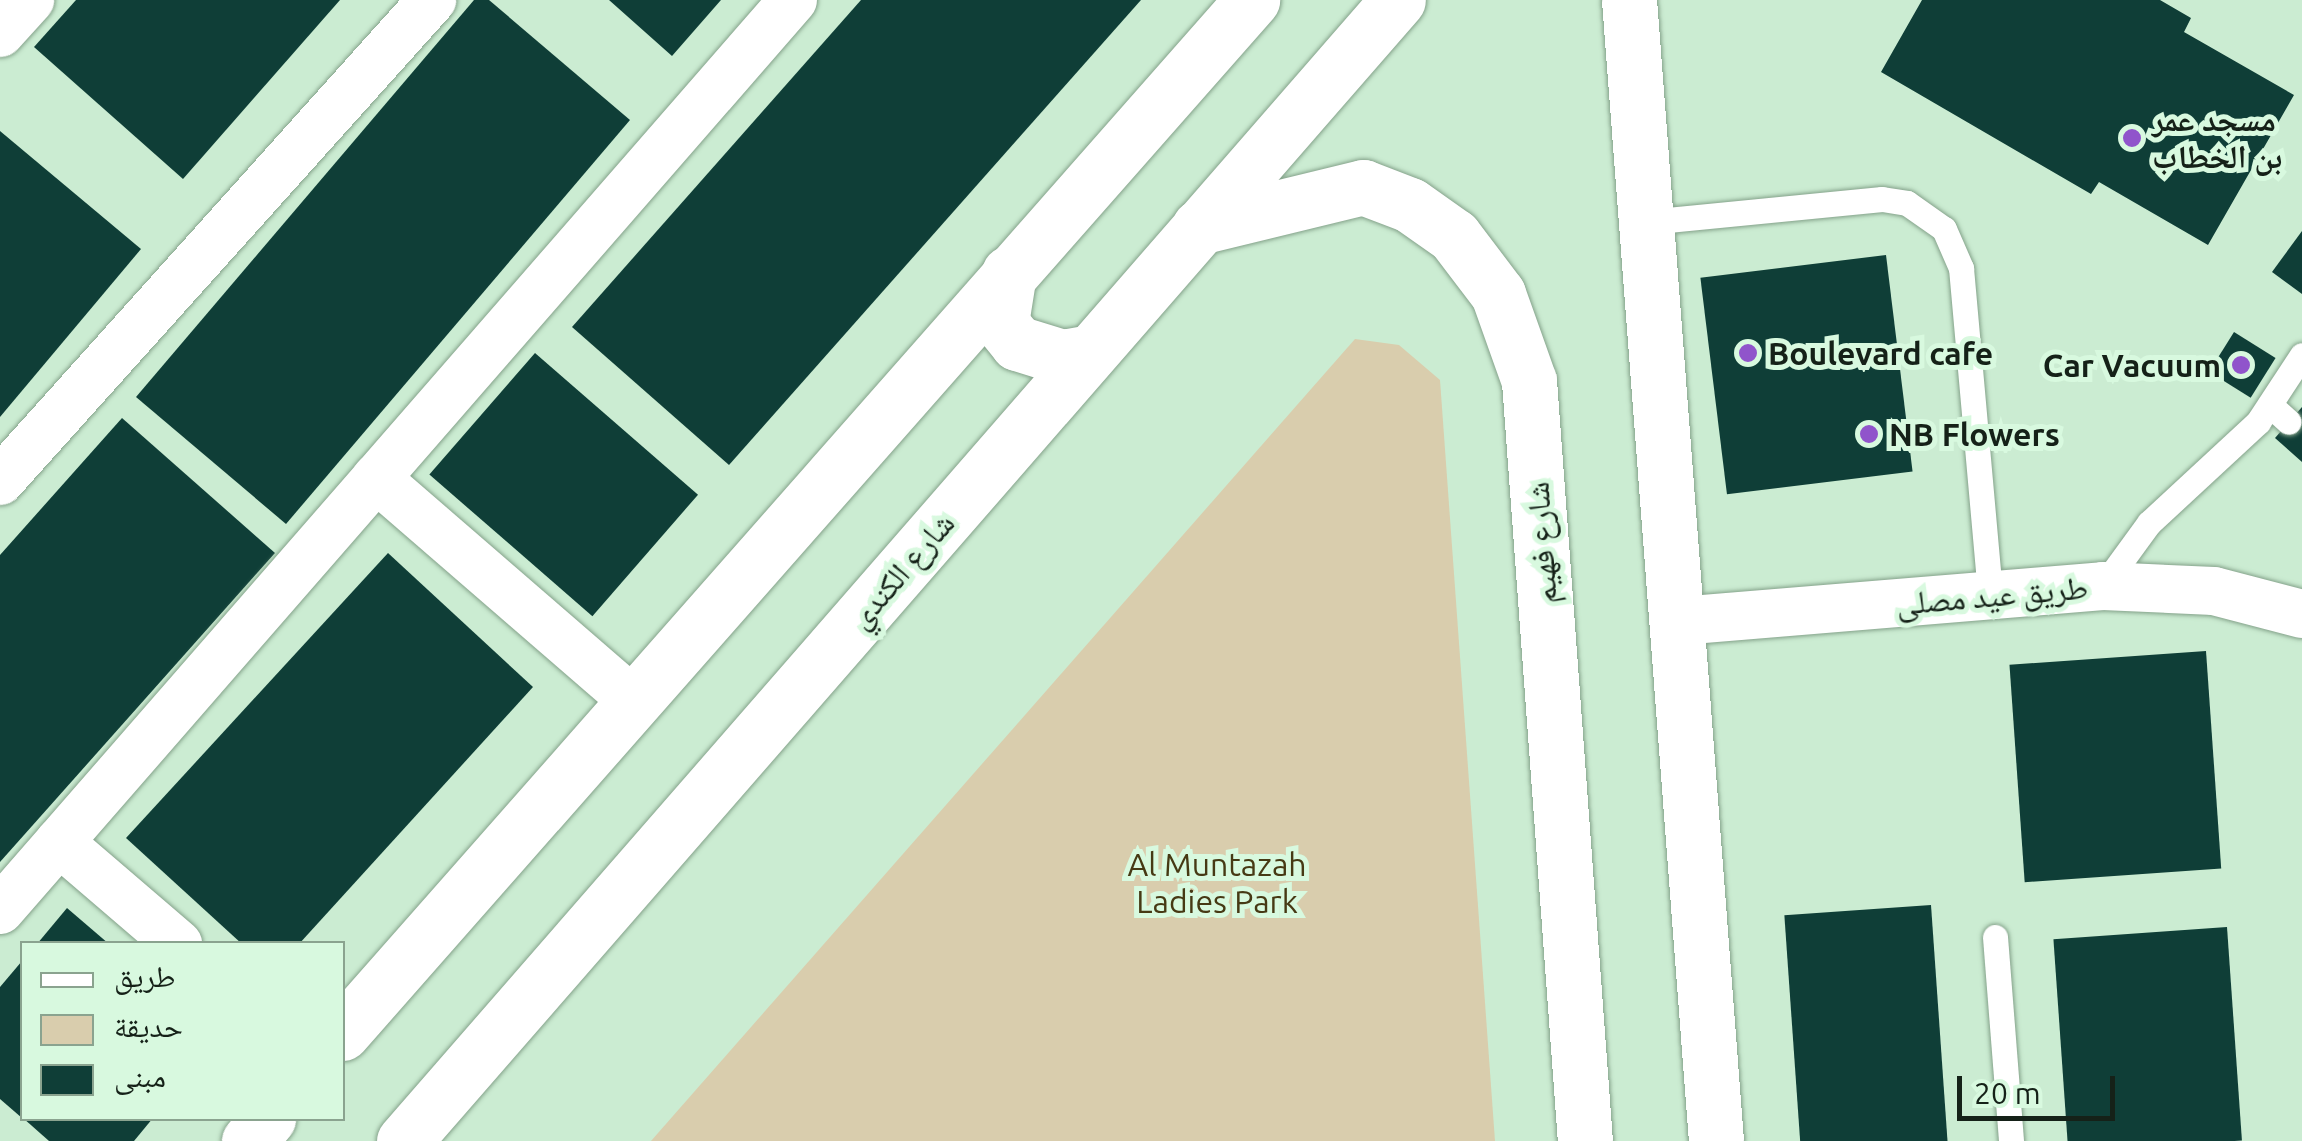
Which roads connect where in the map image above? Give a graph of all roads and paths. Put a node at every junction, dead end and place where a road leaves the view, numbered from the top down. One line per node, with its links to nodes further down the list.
1 (30, 0): 7 (street)
2 (432, 0): 14 (street)
3 (793, 0): 13 (street)
4 (1252, 0): 10 (street)
5 (1398, 0): 9 (street, شارع الكندي)
6 (1629, 0): 8 (street)
7 (0, 33)
8 (1646, 222): 16 (lane); 18 (street)
9 (1200, 227): 11 (street, شارع الكندي); 28 (street, شارع فهيم)
10 (1008, 273): 11 (street); 19 (street)
11 (1090, 352): 27 (street, شارع الكندي)
12 (2302, 355): 15 (lane)
13 (376, 478): 19 (street); 20 (street)
14 (0, 481)
15 (2102, 586): 16 (street, طريق عيد مصلى); 17 (street, طريق عيد مصلى)
16 (1990, 596): 18 (street, طريق عيد مصلى)
17 (2302, 614)
18 (1678, 621): 29 (street)
19 (634, 702): 24 (street)
20 (59, 842): 21 (street); 23 (street)
21 (0, 910)
22 (1994, 937): 30 (lane)
23 (174, 941)
24 (345, 1030)
25 (266, 1121): 26 (street)
26 (249, 1141)
27 (404, 1141)
28 (1585, 1141)
29 (1716, 1141)
30 (2011, 1141)

